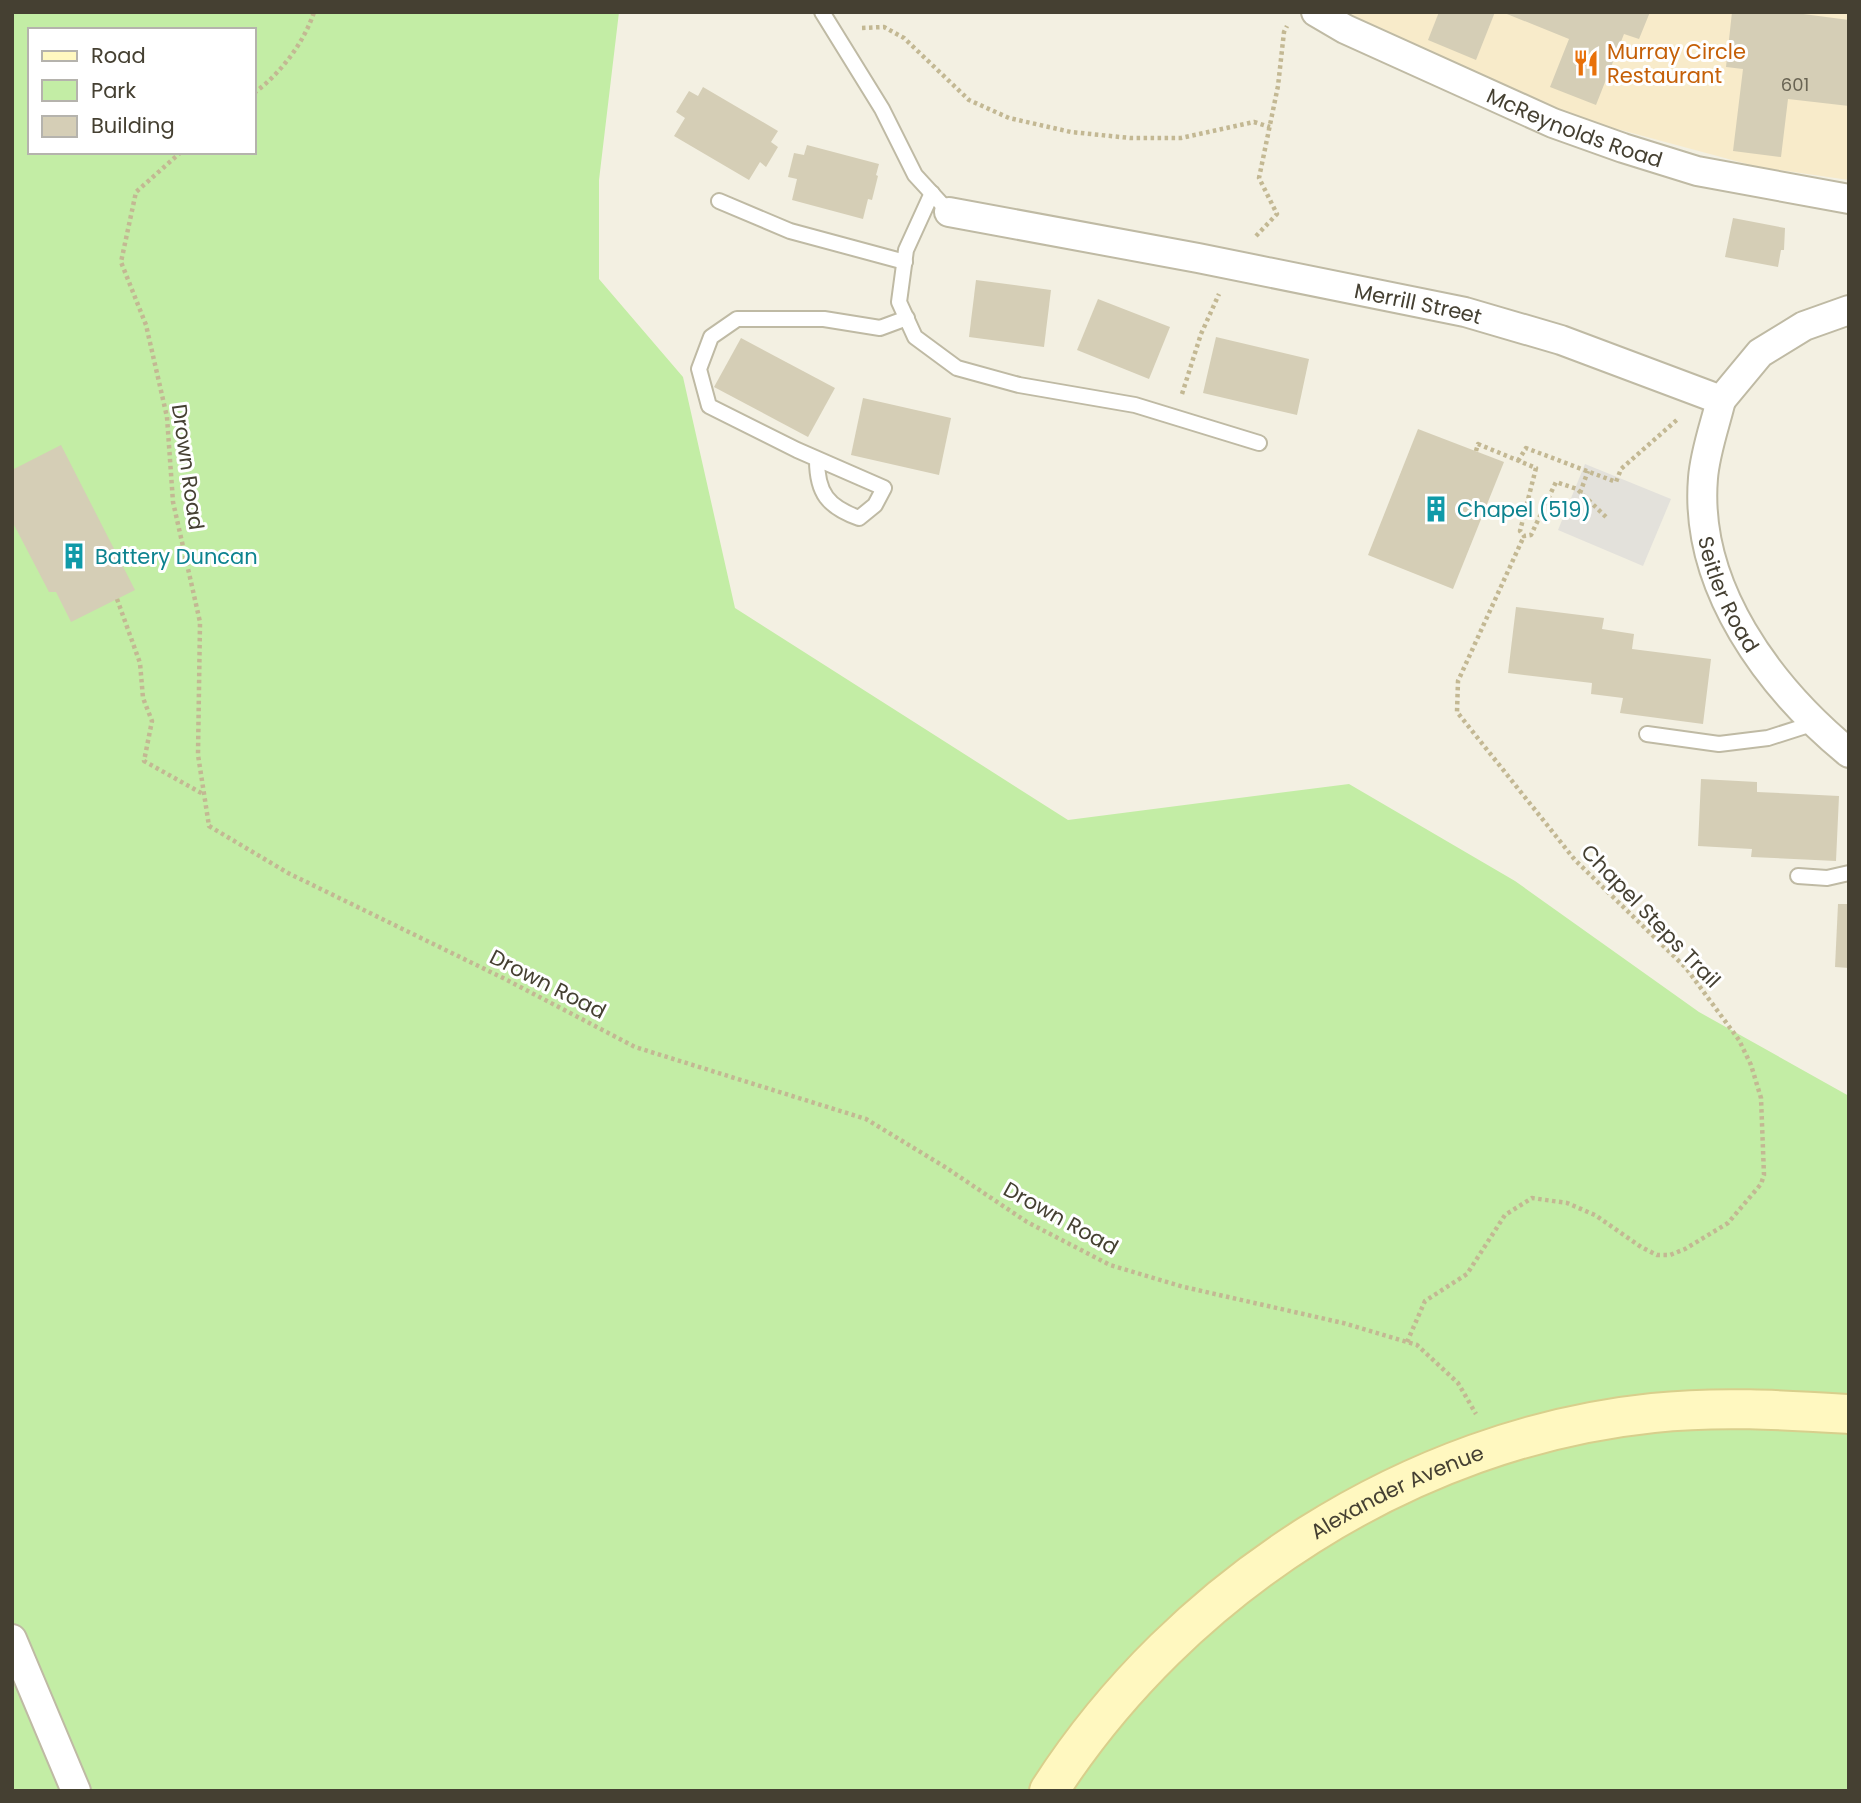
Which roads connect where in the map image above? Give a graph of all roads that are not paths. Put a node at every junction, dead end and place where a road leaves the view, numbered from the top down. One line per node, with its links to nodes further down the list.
1 (822, 12): 5 (lane)
2 (1303, 17): 3 (street, McReynolds Road)
3 (1849, 199)
4 (719, 201): 6 (lane)
5 (940, 203): 6 (lane); 9 (street, Merrill Street)
6 (905, 262): 8 (lane)
7 (1849, 310): 9 (street)
8 (907, 318): 10 (lane); 11 (lane)
9 (1714, 397): 12 (street, Seitler Road)
10 (1259, 443)
11 (817, 460): 11 (lane)
12 (1815, 723): 13 (lane); 14 (street, Seitler Road)
13 (1647, 734)
14 (1849, 753)
15 (1849, 873): 16 (lane)
16 (1798, 876)
17 (1849, 1414): 20 (main road, Alexander Avenue)
18 (12, 1639): 19 (street)
19 (76, 1791)
20 (1049, 1791)

